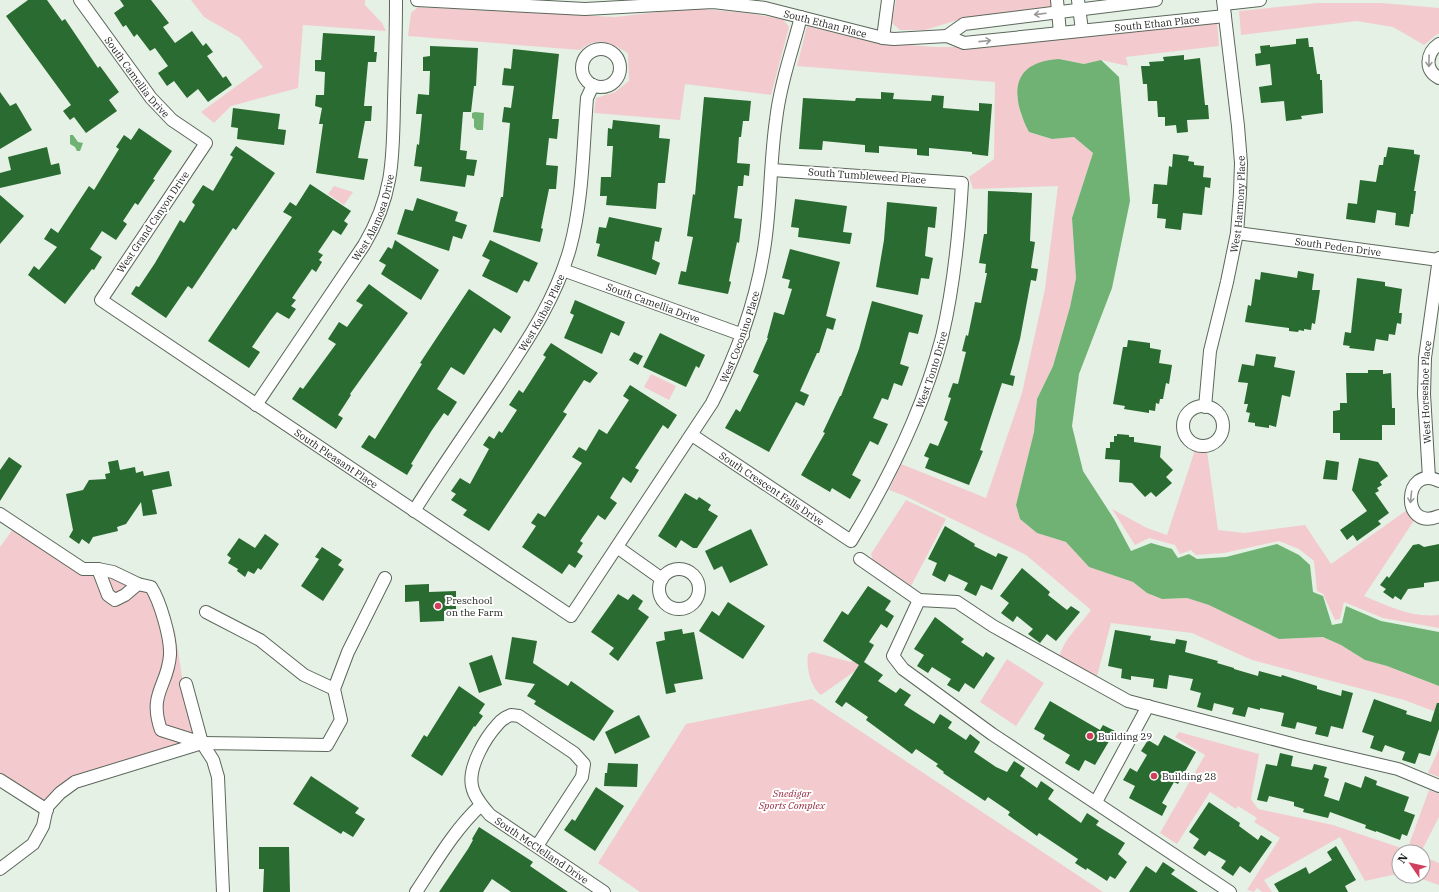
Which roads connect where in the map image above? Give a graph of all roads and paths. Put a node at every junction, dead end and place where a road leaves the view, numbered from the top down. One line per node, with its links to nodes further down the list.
1 (80, 0): 19 (street, South Camellia Drive)
2 (396, 0): 27 (street, West Alamosa Drive)
3 (417, 0): 7 (street, South Ethan Place)
4 (888, 0): 15 (street)
5 (1156, 0): 8 (street)
6 (1260, 0): 10 (street, South Ethan Place)
7 (698, 1): 11 (street, South Ethan Place)
8 (1078, 5): 9 (street); 12 (street)
9 (1057, 6): 13 (street); 14 (street, one-way to 14)
10 (1224, 7): 12 (street, South Ethan Place); 22 (street, West Harmony Place)
11 (801, 17): 15 (street, South Ethan Place); 20 (street, West Coconino Place)
12 (1082, 30): 13 (street, South Ethan Place)
13 (1060, 33): 14 (street, South Ethan Place, one-way to 13)
14 (947, 36): 15 (street, South Ethan Place)
15 (883, 38)
16 (1439, 44): 17 (street, one-way to 17)
17 (1439, 78)
18 (593, 85): 24 (street, West Kaibab Place)
19 (206, 143): 25 (street, West Grand Canyon Drive)
20 (772, 170): 21 (street, South Tumbleweed Place); 26 (street, West Coconino Place)
21 (962, 183): 34 (street, West Tonto Drive)
22 (1237, 233): 23 (street, South Peden Drive); 28 (street, West Harmony Place)
23 (1439, 259): 30 (street, West Horseshoe Place)
24 (563, 270): 26 (street, South Camellia Drive); 31 (street, West Kaibab Place)
25 (101, 300): 27 (street, South Pleasant Place)
26 (743, 334): 29 (street, West Coconino Place)
27 (256, 405): 31 (street, South Pleasant Place)
28 (1205, 407)
29 (692, 435): 34 (street, South Crescent Falls Drive); 35 (street, West Coconino Place)
30 (1434, 480): 33 (street, West Horseshoe Place, one-way to 33)
31 (414, 511): 43 (street, South Pleasant Place)
32 (0, 514): 37 (street)
33 (1439, 516)
34 (851, 541)
35 (617, 547): 39 (street); 43 (street, West Coconino Place)
36 (860, 559): 41 (street)
37 (98, 569): 40 (street); 40 (street)
38 (385, 578): 45 (street)
39 (662, 579)
40 (138, 584): 47 (street)
41 (919, 600): 46 (street); 50 (street)
42 (206, 612): 45 (street)
43 (571, 616)
44 (186, 684): 47 (street)
45 (334, 689): 47 (street)
46 (1148, 706): 49 (street); 50 (street)
47 (202, 743): 52 (street); 56 (street)
48 (0, 780): 52 (street)
49 (1439, 786)
50 (1096, 802): 59 (street)
51 (481, 805): 53 (street, South McClelland Drive); 53 (street); 57 (street)
52 (47, 810): 54 (street)
53 (537, 846): 55 (street, South McClelland Drive)
54 (0, 869)
55 (588, 888): 58 (street, South McClelland Drive)
56 (223, 892)
57 (416, 892)
58 (604, 892)
59 (1230, 892)

